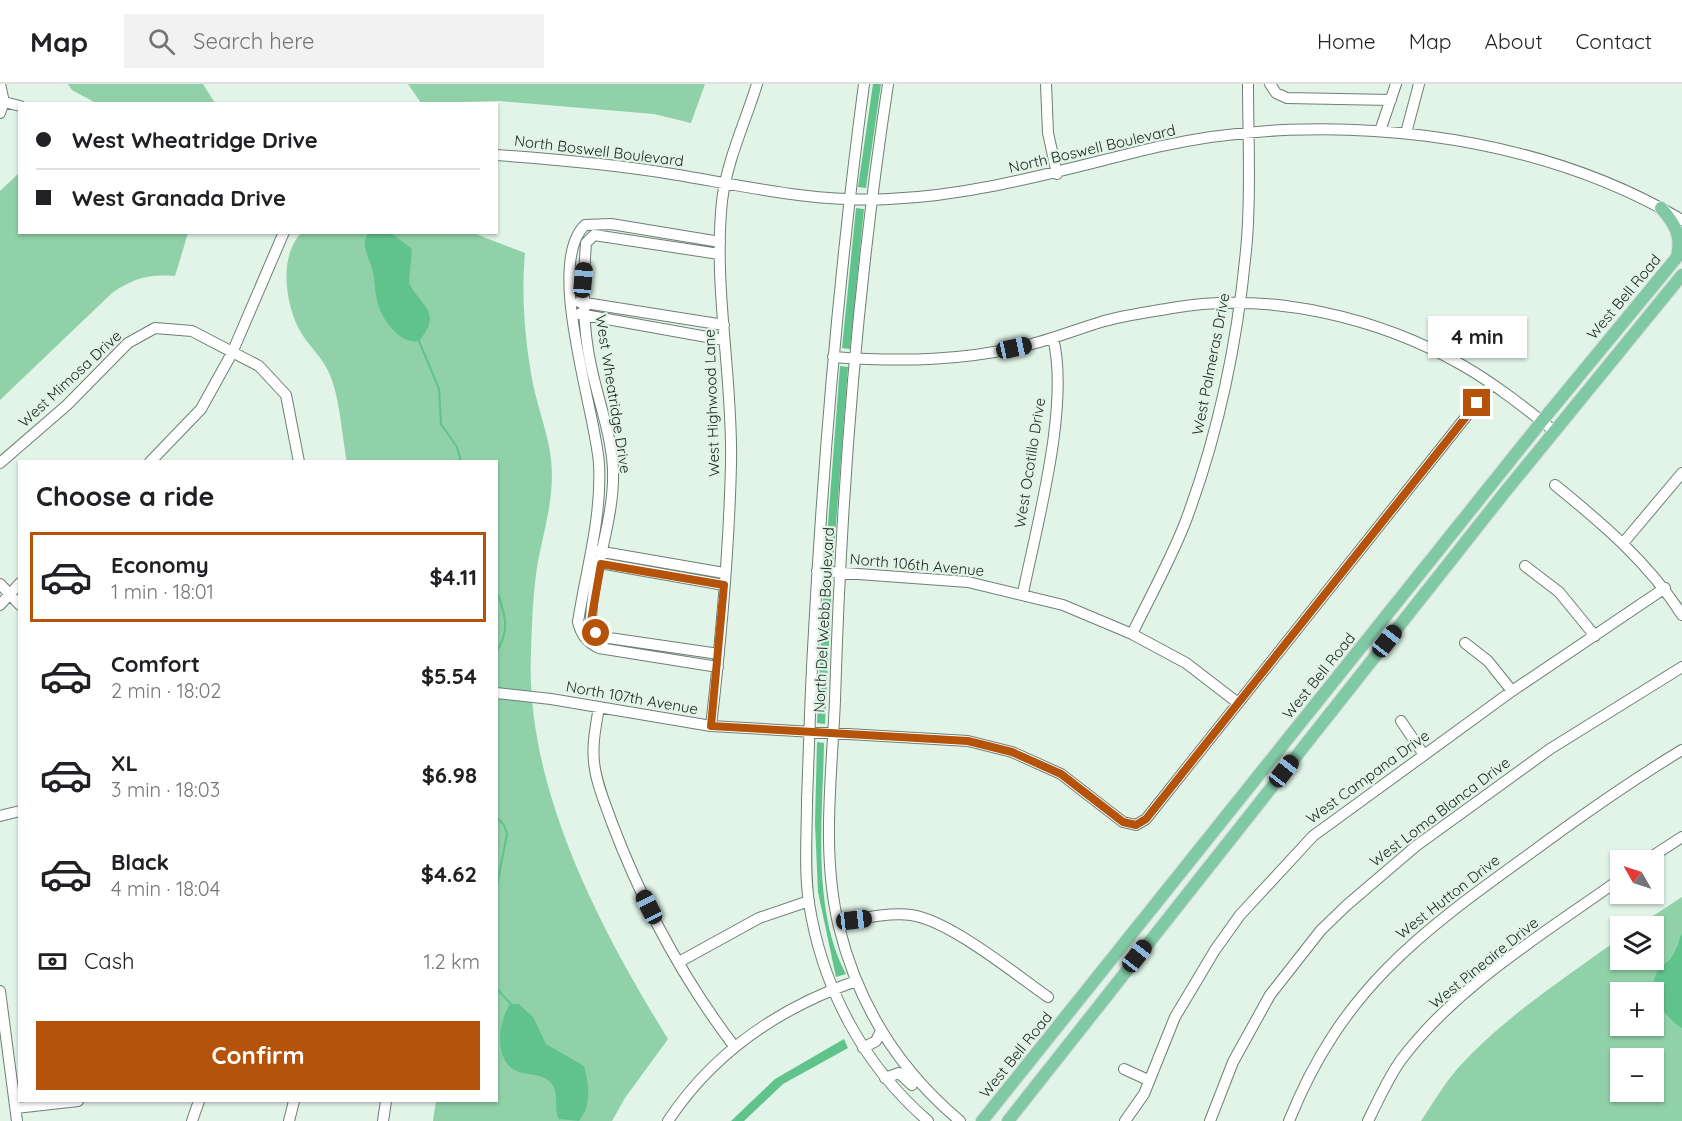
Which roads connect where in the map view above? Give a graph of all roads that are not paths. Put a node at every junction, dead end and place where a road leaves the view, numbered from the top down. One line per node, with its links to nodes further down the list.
1 (0, 84): 12 (street)
2 (757, 84): 18 (street, West Highwood Lane)
3 (864, 84): 19 (street, North Del Webb Boulevard)
4 (888, 84): 20 (street, North Del Webb Boulevard)
5 (1046, 84): 17 (street)
6 (1248, 84): 13 (street, West Palmeras Drive)
7 (1270, 84): 10 (street)
8 (1396, 84): 10 (street)
9 (1419, 84): 15 (street)
10 (1391, 100): 14 (street)
11 (18, 106): 12 (street)
12 (2, 107)
13 (1249, 131): 14 (street, North Boswell Boulevard); 17 (street, North Boswell Boulevard); 30 (street, West Palmeras Drive)
14 (1380, 131): 15 (street, North Boswell Boulevard)
15 (1406, 133): 21 (street, North Boswell Boulevard)
16 (498, 155): 18 (street, North Boswell Boulevard)
17 (1057, 174): 20 (street, North Boswell Boulevard)
18 (725, 183): 19 (street, North Boswell Boulevard); 24 (street, West Highwood Lane)
19 (849, 200): 20 (street, North Boswell Boulevard); 37 (street, North Del Webb Boulevard)
20 (873, 200): 38 (street, North Del Webb Boulevard)
21 (1661, 208): 22 (street, North Boswell Boulevard); 26 (main road)
22 (1682, 220)
23 (283, 234): 36 (street)
24 (720, 242): 25 (street, West Highwood Lane); 28 (street, West Wheatridge Drive)
25 (719, 254): 29 (street, West Wheatridge Drive); 33 (street, West Highwood Lane)
26 (1680, 254): 40 (main road, West Bell Road)
27 (1682, 275): 41 (main road, West Bell Road)
28 (572, 301): 29 (street); 31 (street, West Wheatridge Drive)
29 (584, 302): 32 (street, West Wheatridge Drive); 33 (street)
30 (1239, 303): 34 (street); 39 (street); 65 (street, West Palmeras Drive)
31 (573, 313): 32 (street); 48 (street, West Wheatridge Drive)
32 (585, 315): 35 (street); 49 (street, West Wheatridge Drive)
33 (724, 326): 35 (street, West Highwood Lane)
34 (1053, 338): 38 (street); 60 (street, West Ocotillo Drive)
35 (724, 340): 54 (street, West Highwood Lane)
36 (232, 353): 42 (street); 43 (street, West Mimosa Drive); 44 (street, West Mimosa Drive)
37 (833, 357): 38 (street); 53 (street, North Del Webb Boulevard)
38 (856, 359): 55 (street, North Del Webb Boulevard)
39 (1492, 384): 40 (street); 73 (street)
40 (1542, 421): 41 (street); 112 (main road, West Bell Road)
41 (1554, 431): 113 (main road, West Bell Road)
42 (152, 460)
43 (299, 460)
44 (0, 463)
45 (1682, 473): 47 (street)
46 (1555, 485): 47 (street)
47 (1624, 542): 59 (street)
48 (590, 549): 49 (street); 50 (street, West Wheatridge Drive)
49 (603, 552): 51 (street, West Wheatridge Drive); 54 (street)
50 (588, 561): 51 (street); 69 (street, West Wheatridge Drive)
51 (601, 564): 58 (street); 68 (street, West Wheatridge Drive)
52 (1525, 566): 66 (street)
53 (816, 571): 55 (street, North 106th Avenue); 77 (street, North Del Webb Boulevard)
54 (724, 573): 58 (street, West Highwood Lane)
55 (840, 573): 60 (street, North 106th Avenue); 78 (street, North Del Webb Boulevard)
56 (0, 584): 61 (street)
57 (18, 585): 61 (street)
58 (724, 585): 68 (street, West Highwood Lane)
59 (1665, 588): 64 (street); 66 (street, West Campana Drive)
60 (1023, 593): 65 (street, North 106th Avenue)
61 (9, 595): 62 (street); 63 (street)
62 (18, 603)
63 (0, 605)
64 (1682, 615)
65 (1132, 634): 73 (street, North 106th Avenue)
66 (1595, 636): 71 (street, West Campana Drive)
67 (1465, 643): 71 (street)
68 (719, 654): 69 (street, West Highwood Lane)
69 (718, 667): 76 (street, West Highwood Lane)
70 (1682, 667): 115 (street, West Loma Blanca Drive)
71 (1512, 691): 80 (street, West Campana Drive)
72 (498, 693): 74 (street, North 107th Avenue)
73 (1238, 703): 78 (street, North 107th Avenue)
74 (599, 707): 76 (street, North 107th Avenue); 88 (street)
75 (1401, 721): 80 (street)
76 (711, 726): 77 (street, North 107th Avenue)
77 (807, 733): 78 (street, North 107th Avenue); 86 (street, North Del Webb Boulevard)
78 (834, 734): 87 (street, North Del Webb Boulevard)
79 (1682, 750): 116 (street, West Hutton Drive)
80 (1424, 754): 98 (street, West Campana Drive)
81 (18, 812): 82 (street)
82 (0, 816)
83 (1682, 837): 84 (street)
84 (1662, 850)
85 (1610, 886): 117 (street, West Pineaire Drive)
86 (809, 901): 88 (street); 90 (street, North Del Webb Boulevard)
87 (838, 923): 89 (street, North Del Webb Boulevard); 92 (street)
88 (679, 962): 94 (street)
89 (856, 981): 90 (street); 93 (street, North Del Webb Boulevard)
90 (833, 989): 94 (street); 95 (street, North Del Webb Boulevard)
91 (0, 991): 104 (street)
92 (1048, 997)
93 (881, 1031): 95 (street); 103 (street, North Del Webb Boulevard)
94 (734, 1046): 109 (street)
95 (863, 1048): 97 (street, North Del Webb Boulevard)
96 (1124, 1069): 98 (street)
97 (885, 1078): 103 (street); 110 (street, North Del Webb Boulevard)
98 (1148, 1080): 114 (street, West Campana Drive)
99 (69, 1102): 104 (street)
100 (200, 1102): 106 (street)
101 (294, 1102): 107 (street)
102 (387, 1102): 108 (street)
103 (939, 1103): 111 (street, North Del Webb Boulevard)
104 (16, 1108): 105 (street)
105 (17, 1121)
106 (192, 1121)
107 (289, 1121)
108 (383, 1121)
109 (668, 1121)
110 (928, 1121)
111 (960, 1121)
112 (982, 1121)
113 (1008, 1121)
114 (1125, 1121)
115 (1210, 1121)
116 (1288, 1121)
117 (1368, 1121)

